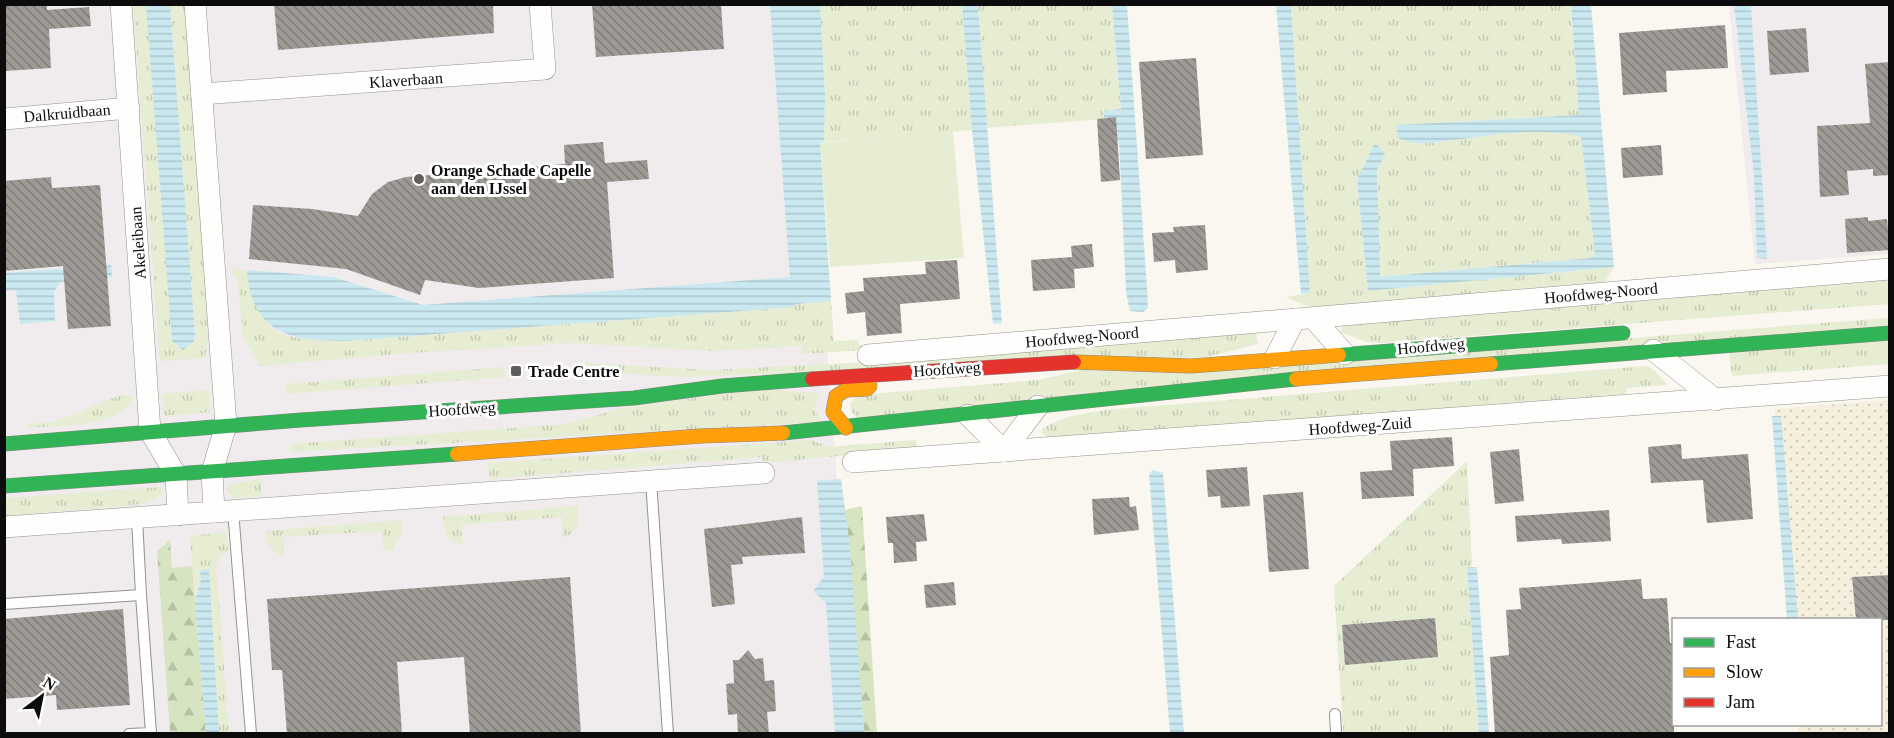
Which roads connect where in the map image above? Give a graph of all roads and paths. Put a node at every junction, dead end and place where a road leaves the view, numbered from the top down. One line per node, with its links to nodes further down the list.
1 (121, 4): 5 (street, Akeleibaan)
2 (195, 4): 4 (street)
3 (540, 4): 4 (street, Klaverbaan)
4 (202, 94): 20 (street)
5 (129, 108): 6 (street, Dalkruidbaan); 22 (street, Akeleibaan)
6 (4, 118)
7 (1890, 269): 8 (street, Hoofdweg-Noord)
8 (1304, 319): 12 (street); 13 (street, Hoofdweg-Noord); 14 (street)
9 (1641, 332): 12 (main road, Hoofdweg)
10 (1890, 333): 11 (main road, Hoofdweg)
11 (1653, 350): 17 (street); 18 (main road, Hoofdweg)
12 (1345, 354): 14 (main road, Hoofdweg)
13 (868, 356)
14 (1275, 358): 15 (main road, Hoofdweg)
15 (883, 373): 20 (main road, Hoofdweg); 21 (main road)
16 (1890, 386): 17 (street, Hoofdweg-Zuid)
17 (1716, 400): 24 (street, Hoofdweg-Zuid)
18 (1038, 406): 19 (main road, Hoofdweg); 24 (street)
19 (968, 415): 21 (main road, Hoofdweg); 24 (street)
20 (226, 425): 22 (main road, Hoofdweg); 26 (street)
21 (846, 428): 26 (main road, Hoofdweg)
22 (150, 431): 23 (main road, Hoofdweg); 28 (street, Akeleibaan)
23 (4, 444)
24 (1004, 451): 25 (street, Hoofdweg-Zuid)
25 (854, 462)
26 (212, 472): 28 (main road, Hoofdweg); 31 (street)
27 (764, 473): 29 (street)
28 (176, 475): 30 (main road, Hoofdweg); 32 (street)
29 (651, 480): 31 (street); 40 (lane)
30 (4, 486)
31 (224, 511): 32 (street); 39 (lane)
32 (178, 515): 33 (street)
33 (137, 518): 34 (street); 35 (lane)
34 (4, 527)
35 (141, 595): 36 (lane); 38 (lane)
36 (4, 604)
37 (1335, 714): 41 (lane)
38 (129, 734)
39 (251, 734)
40 (668, 734)
41 (1336, 734)

